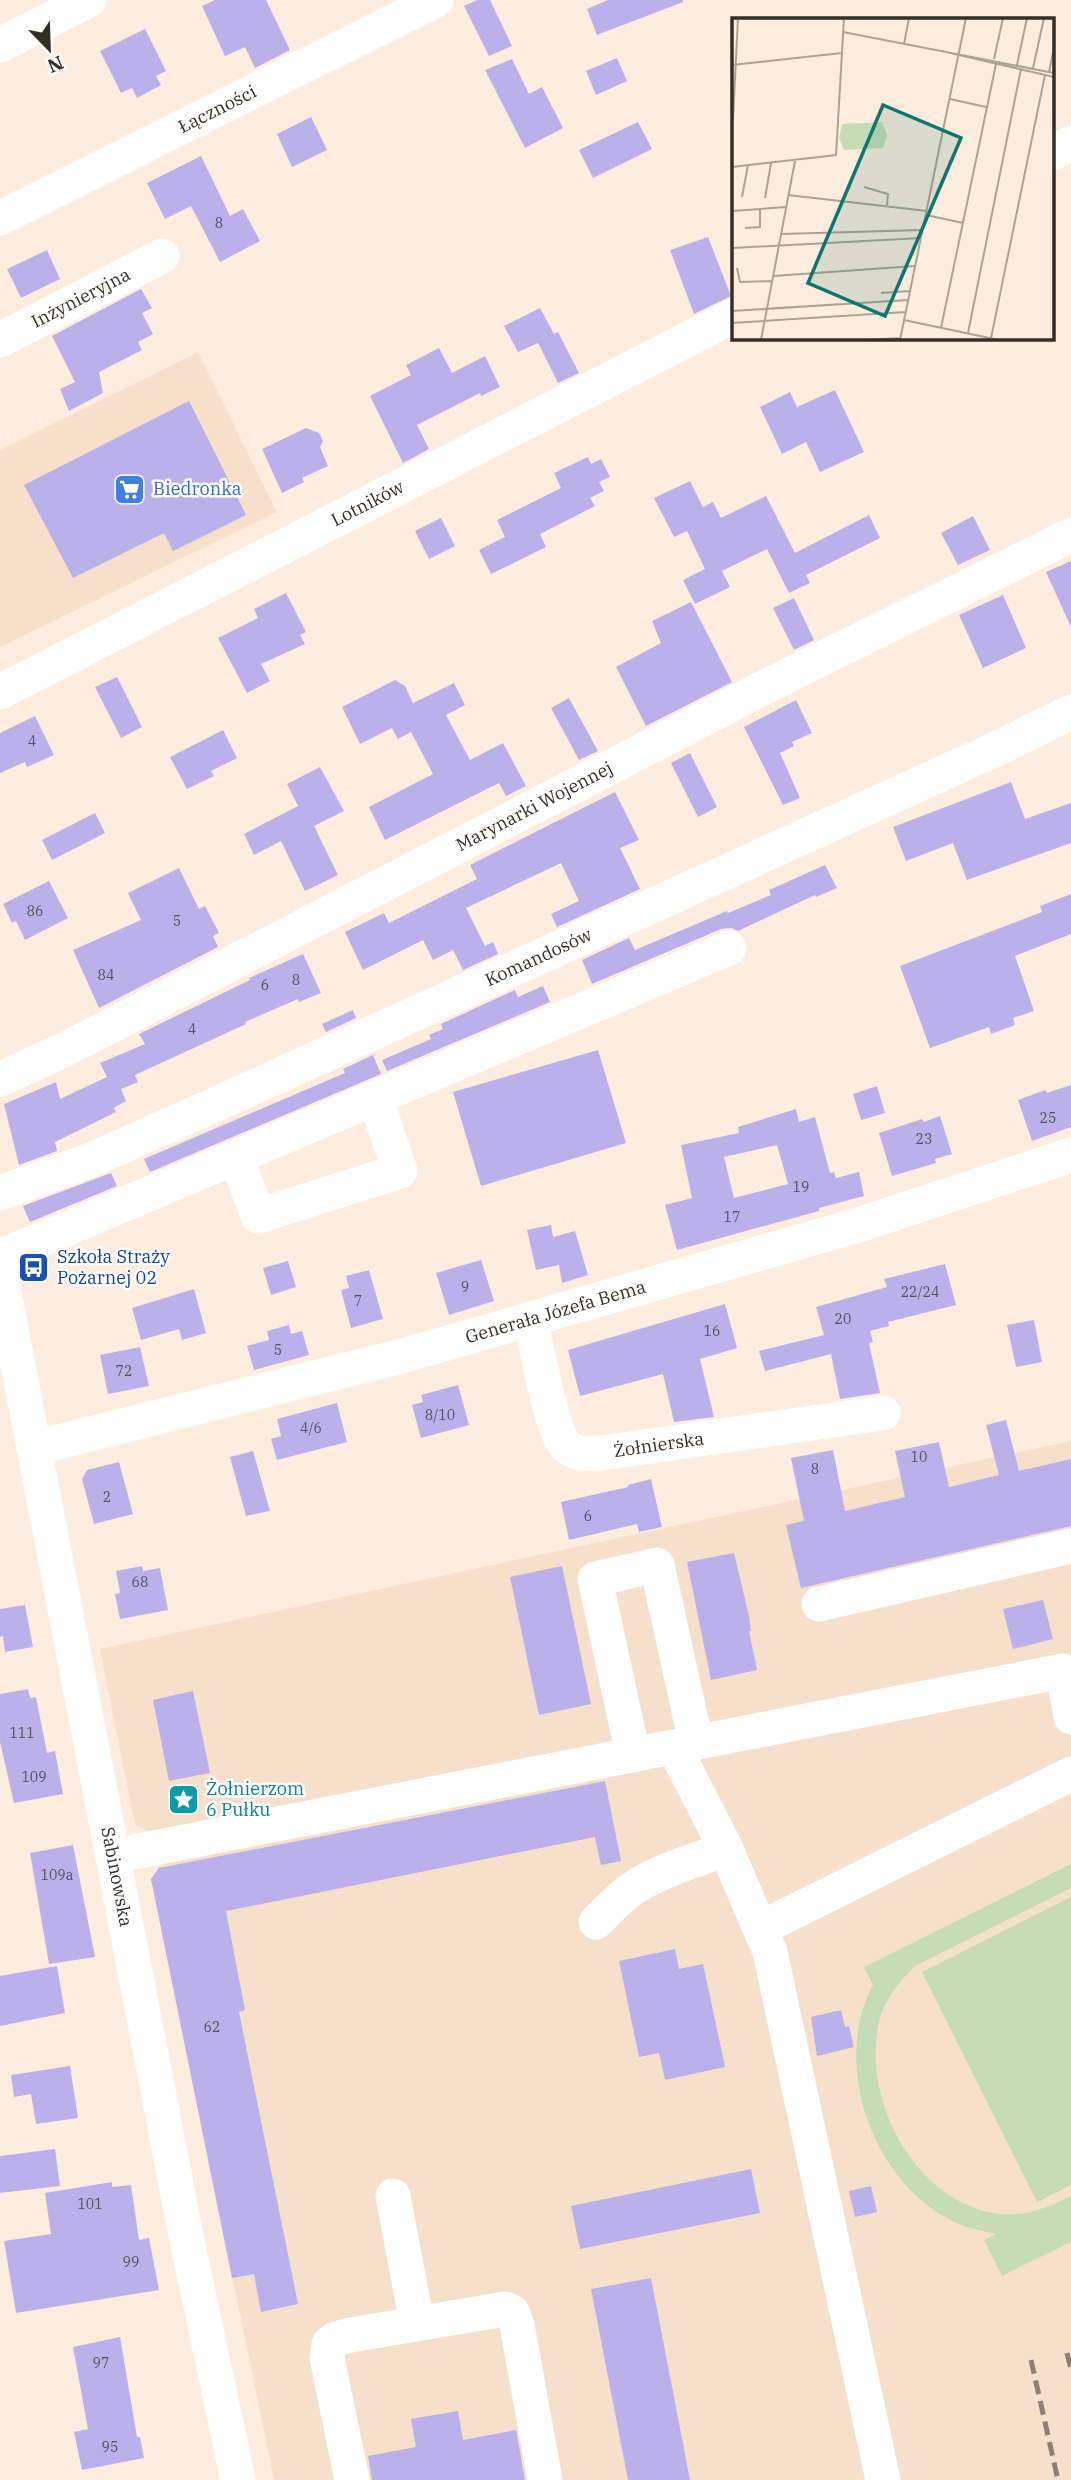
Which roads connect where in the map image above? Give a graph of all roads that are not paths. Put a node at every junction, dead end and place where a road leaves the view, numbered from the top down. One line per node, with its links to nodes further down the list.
1 (89, 0): 3 (street)
2 (436, 0): 6 (street, Łączności)
3 (0, 45)
4 (1071, 143): 5 (street)
5 (1054, 152)
6 (0, 218)
7 (162, 256): 9 (street, Inżynieryjna)
8 (732, 317): 11 (street, Lotników)
9 (0, 340)
10 (1071, 535): 14 (street, Marynarki Wojennej)
11 (0, 692)
12 (1071, 712): 18 (street, Komandosów)
13 (729, 948): 15 (street)
14 (0, 1079)
15 (375, 1098): 17 (street); 17 (street)
16 (1071, 1155): 21 (street, Generała Józefa Bema)
17 (236, 1157): 19 (street)
18 (0, 1193)
19 (0, 1257)
20 (0, 1272): 22 (street, Sabinowska)
21 (530, 1319): 23 (street, Żołnierska); 24 (street, Generała Józefa Bema)
22 (11, 1393): 24 (street, Sabinowska)
23 (883, 1412)
24 (34, 1448): 33 (street, Sabinowska)
25 (1071, 1546): 26 (street)
26 (819, 1604)
27 (1067, 1670): 28 (street); 29 (street)
28 (1071, 1717)
29 (685, 1745): 30 (street); 30 (street); 32 (street)
30 (632, 1755): 33 (street)
31 (1071, 1774): 35 (street)
32 (726, 1849): 34 (street); 35 (street)
33 (113, 1856): 38 (street, Sabinowska)
34 (596, 1922)
35 (761, 1928): 41 (street)
36 (393, 2196): 37 (street)
37 (417, 2323): 39 (street); 40 (street)
38 (238, 2480)
39 (352, 2480)
40 (545, 2480)
41 (883, 2480)

